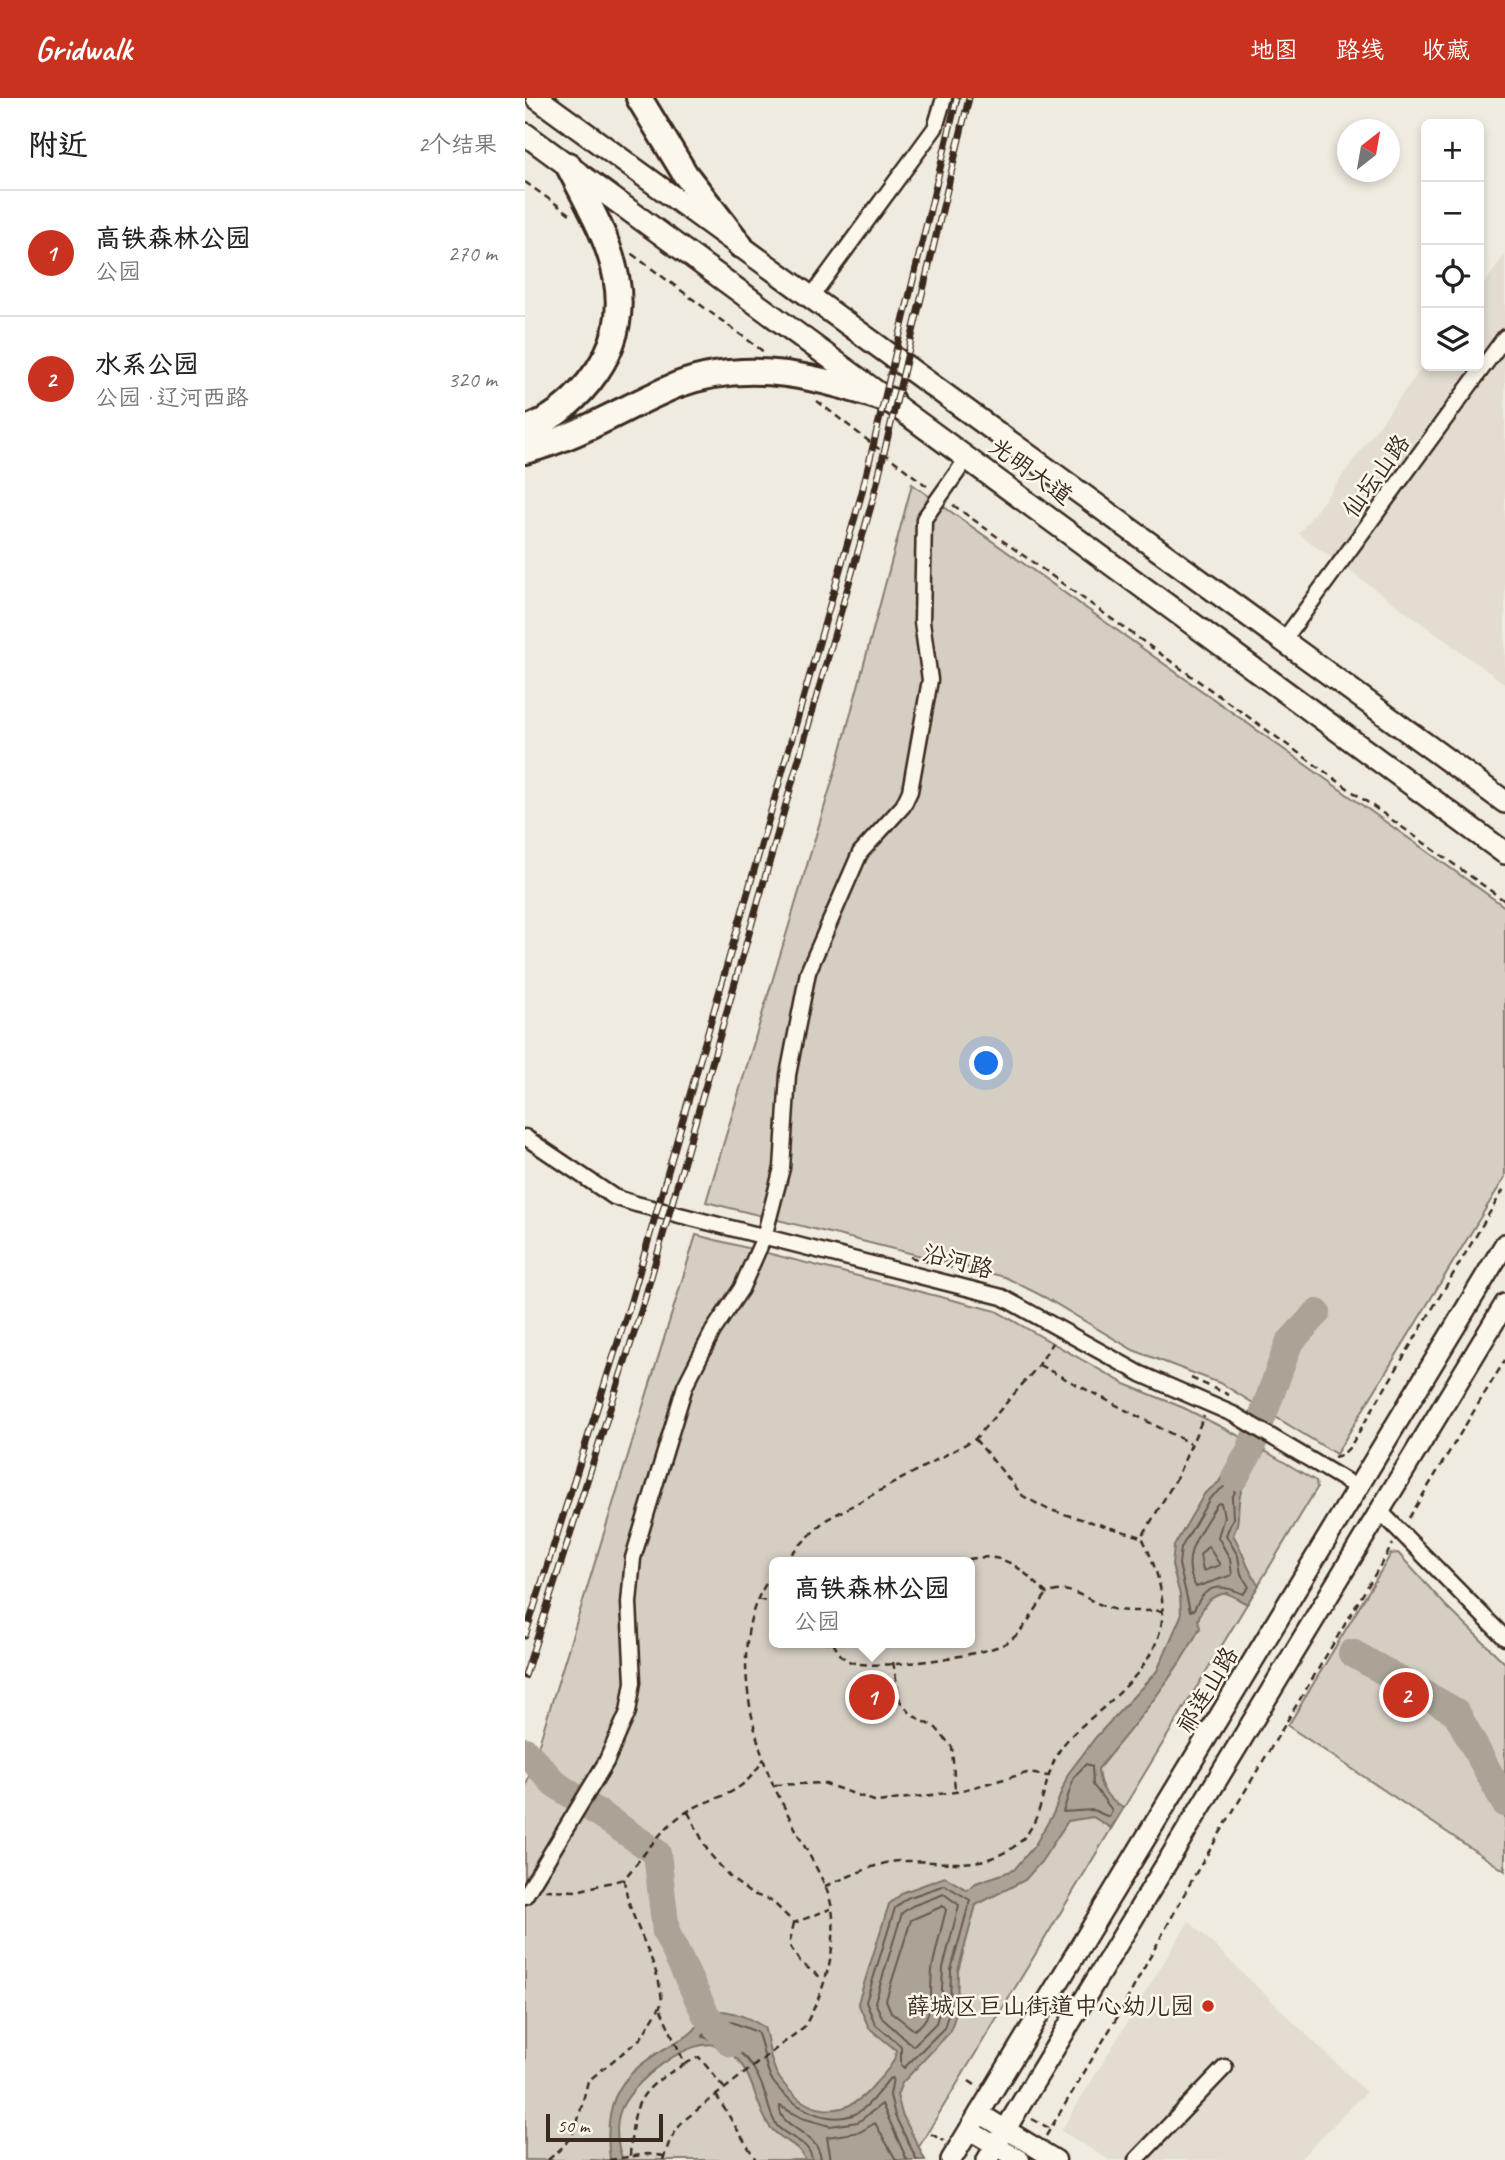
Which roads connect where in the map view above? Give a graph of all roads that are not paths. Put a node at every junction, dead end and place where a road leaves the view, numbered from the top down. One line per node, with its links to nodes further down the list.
1 (537, 98): 6 (main road, 光明大道)
2 (639, 98): 6 (highway)
3 (944, 98): 7 (street)
4 (525, 134): 5 (main road, 光明大道)
5 (568, 165): 9 (main road, 光明大道); 10 (highway)
6 (740, 245): 7 (main road, 光明大道)
7 (811, 297): 13 (main road, 光明大道)
8 (1505, 337): 13 (street, 仙坛山路)
9 (891, 401): 11 (highway); 12 (main road, 光明大道)
10 (525, 429)
11 (525, 451)
12 (968, 457): 15 (main road, 光明大道); 17 (street)
13 (1283, 641): 14 (main road, 光明大道)
14 (1505, 802)
15 (1505, 853)
16 (525, 1137): 17 (street, 沿河路)
17 (764, 1237): 20 (street, 沿河路); 23 (street)
18 (1505, 1244): 20 (main road, 祁连山路)
19 (1505, 1304): 21 (main road)
20 (1358, 1488): 25 (main road, 祁连山路)
21 (1380, 1511): 22 (street); 26 (main road)
22 (1505, 1638)
23 (527, 1893)
24 (1225, 2067): 30 (street)
25 (974, 2122): 26 (street); 27 (main road, 祁连山路)
26 (996, 2145): 28 (street); 29 (street)
27 (951, 2160)
28 (1020, 2160)
29 (1056, 2160)
30 (1136, 2160)

